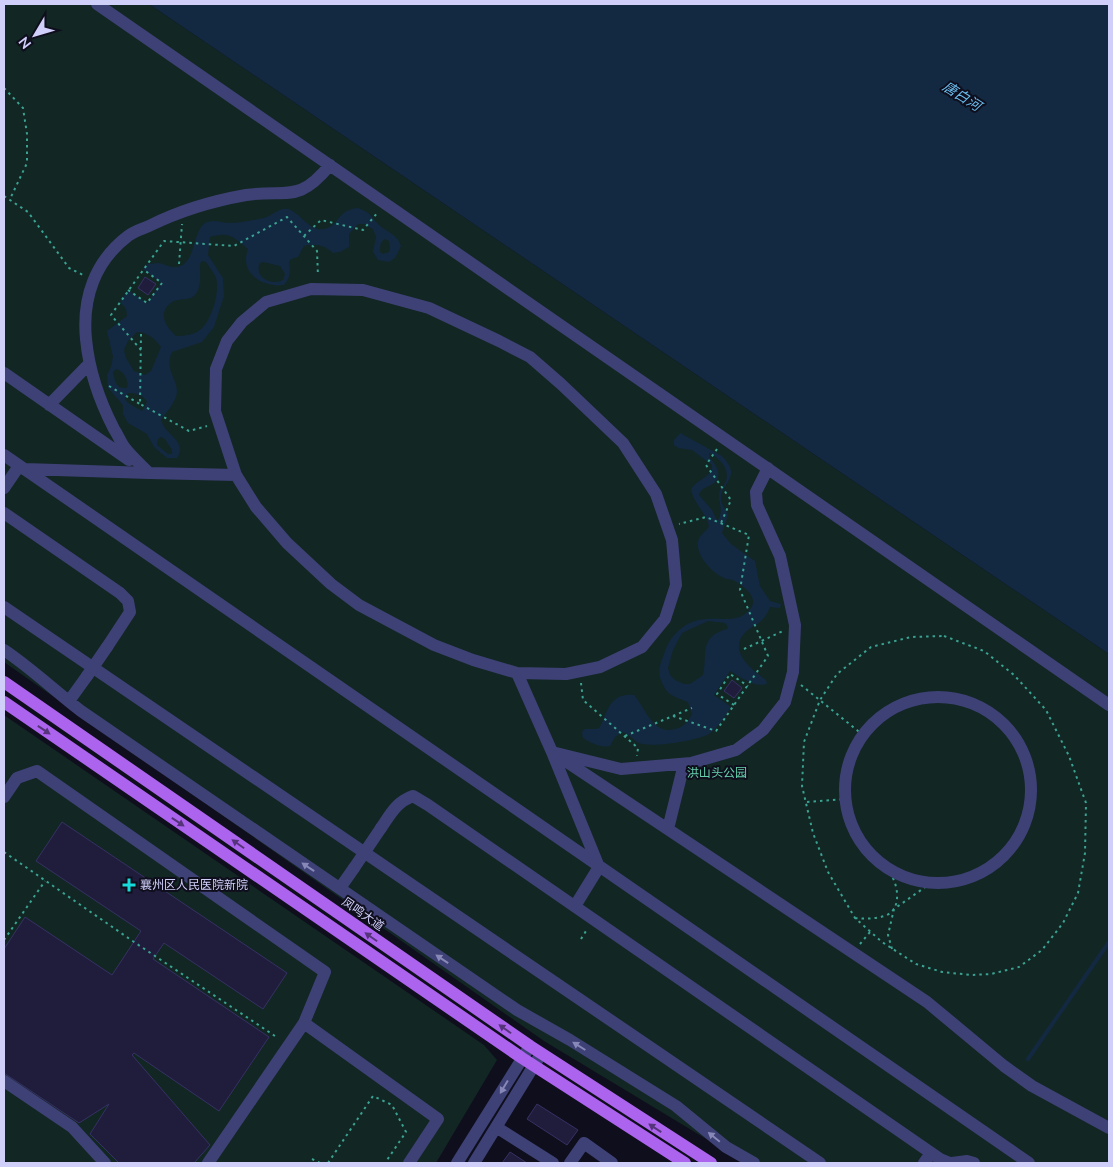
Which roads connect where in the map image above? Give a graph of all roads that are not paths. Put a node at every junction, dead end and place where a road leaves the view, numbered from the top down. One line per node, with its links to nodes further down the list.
1 (97, 4): 2 (street)
2 (330, 165): 3 (street); 8 (street)
3 (89, 364): 5 (street); 9 (street)
4 (4, 373): 5 (street)
5 (49, 405): 9 (street)
6 (4, 455): 7 (street)
7 (22, 467): 9 (street); 11 (street); 25 (street)
8 (768, 468): 19 (street); 21 (street)
9 (149, 473): 10 (street)
10 (236, 476): 15 (street); 15 (street)
11 (4, 488)
12 (4, 513): 17 (street, bridge)
13 (4, 607): 48 (street)
14 (4, 650): 17 (street)
15 (517, 673): 20 (street)
16 (4, 682): 29 (main road, 凤鸣大道, one-way to 16)
17 (69, 701): 26 (street, one-way to 17)
18 (4, 702): 31 (main road, one-way to 31)
19 (1109, 705)
20 (552, 752): 21 (street); 23 (street); 25 (street)
21 (684, 764): 23 (street)
22 (4, 797): 28 (street)
23 (668, 829): 35 (street)
24 (882, 864): 24 (street)
25 (600, 867): 27 (street); 51 (street)
26 (340, 888): 27 (street, bridge); 47 (street, one-way to 26)
27 (575, 906): 36 (street)
28 (304, 1023): 38 (street); 39 (street)
29 (530, 1046): 30 (main road, 凤鸣大道); 31 (street)
30 (541, 1054): 32 (street); 46 (main road, 凤鸣大道, one-way to 30)
31 (522, 1058): 32 (main road); 40 (street, one-way to 40)
32 (533, 1066): 34 (street); 45 (main road)
33 (4, 1081): 37 (street)
34 (496, 1127): 41 (street); 42 (street)
35 (1109, 1128)
36 (928, 1158): 49 (street)
37 (105, 1163)
38 (208, 1163)
39 (409, 1163)
40 (457, 1163)
41 (474, 1163)
42 (553, 1163)
43 (570, 1163): 44 (street)
44 (612, 1163)
45 (685, 1163)
46 (711, 1163)
47 (754, 1163)
48 (820, 1163)
49 (951, 1163): 50 (street)
50 (974, 1163)
51 (1029, 1163)

